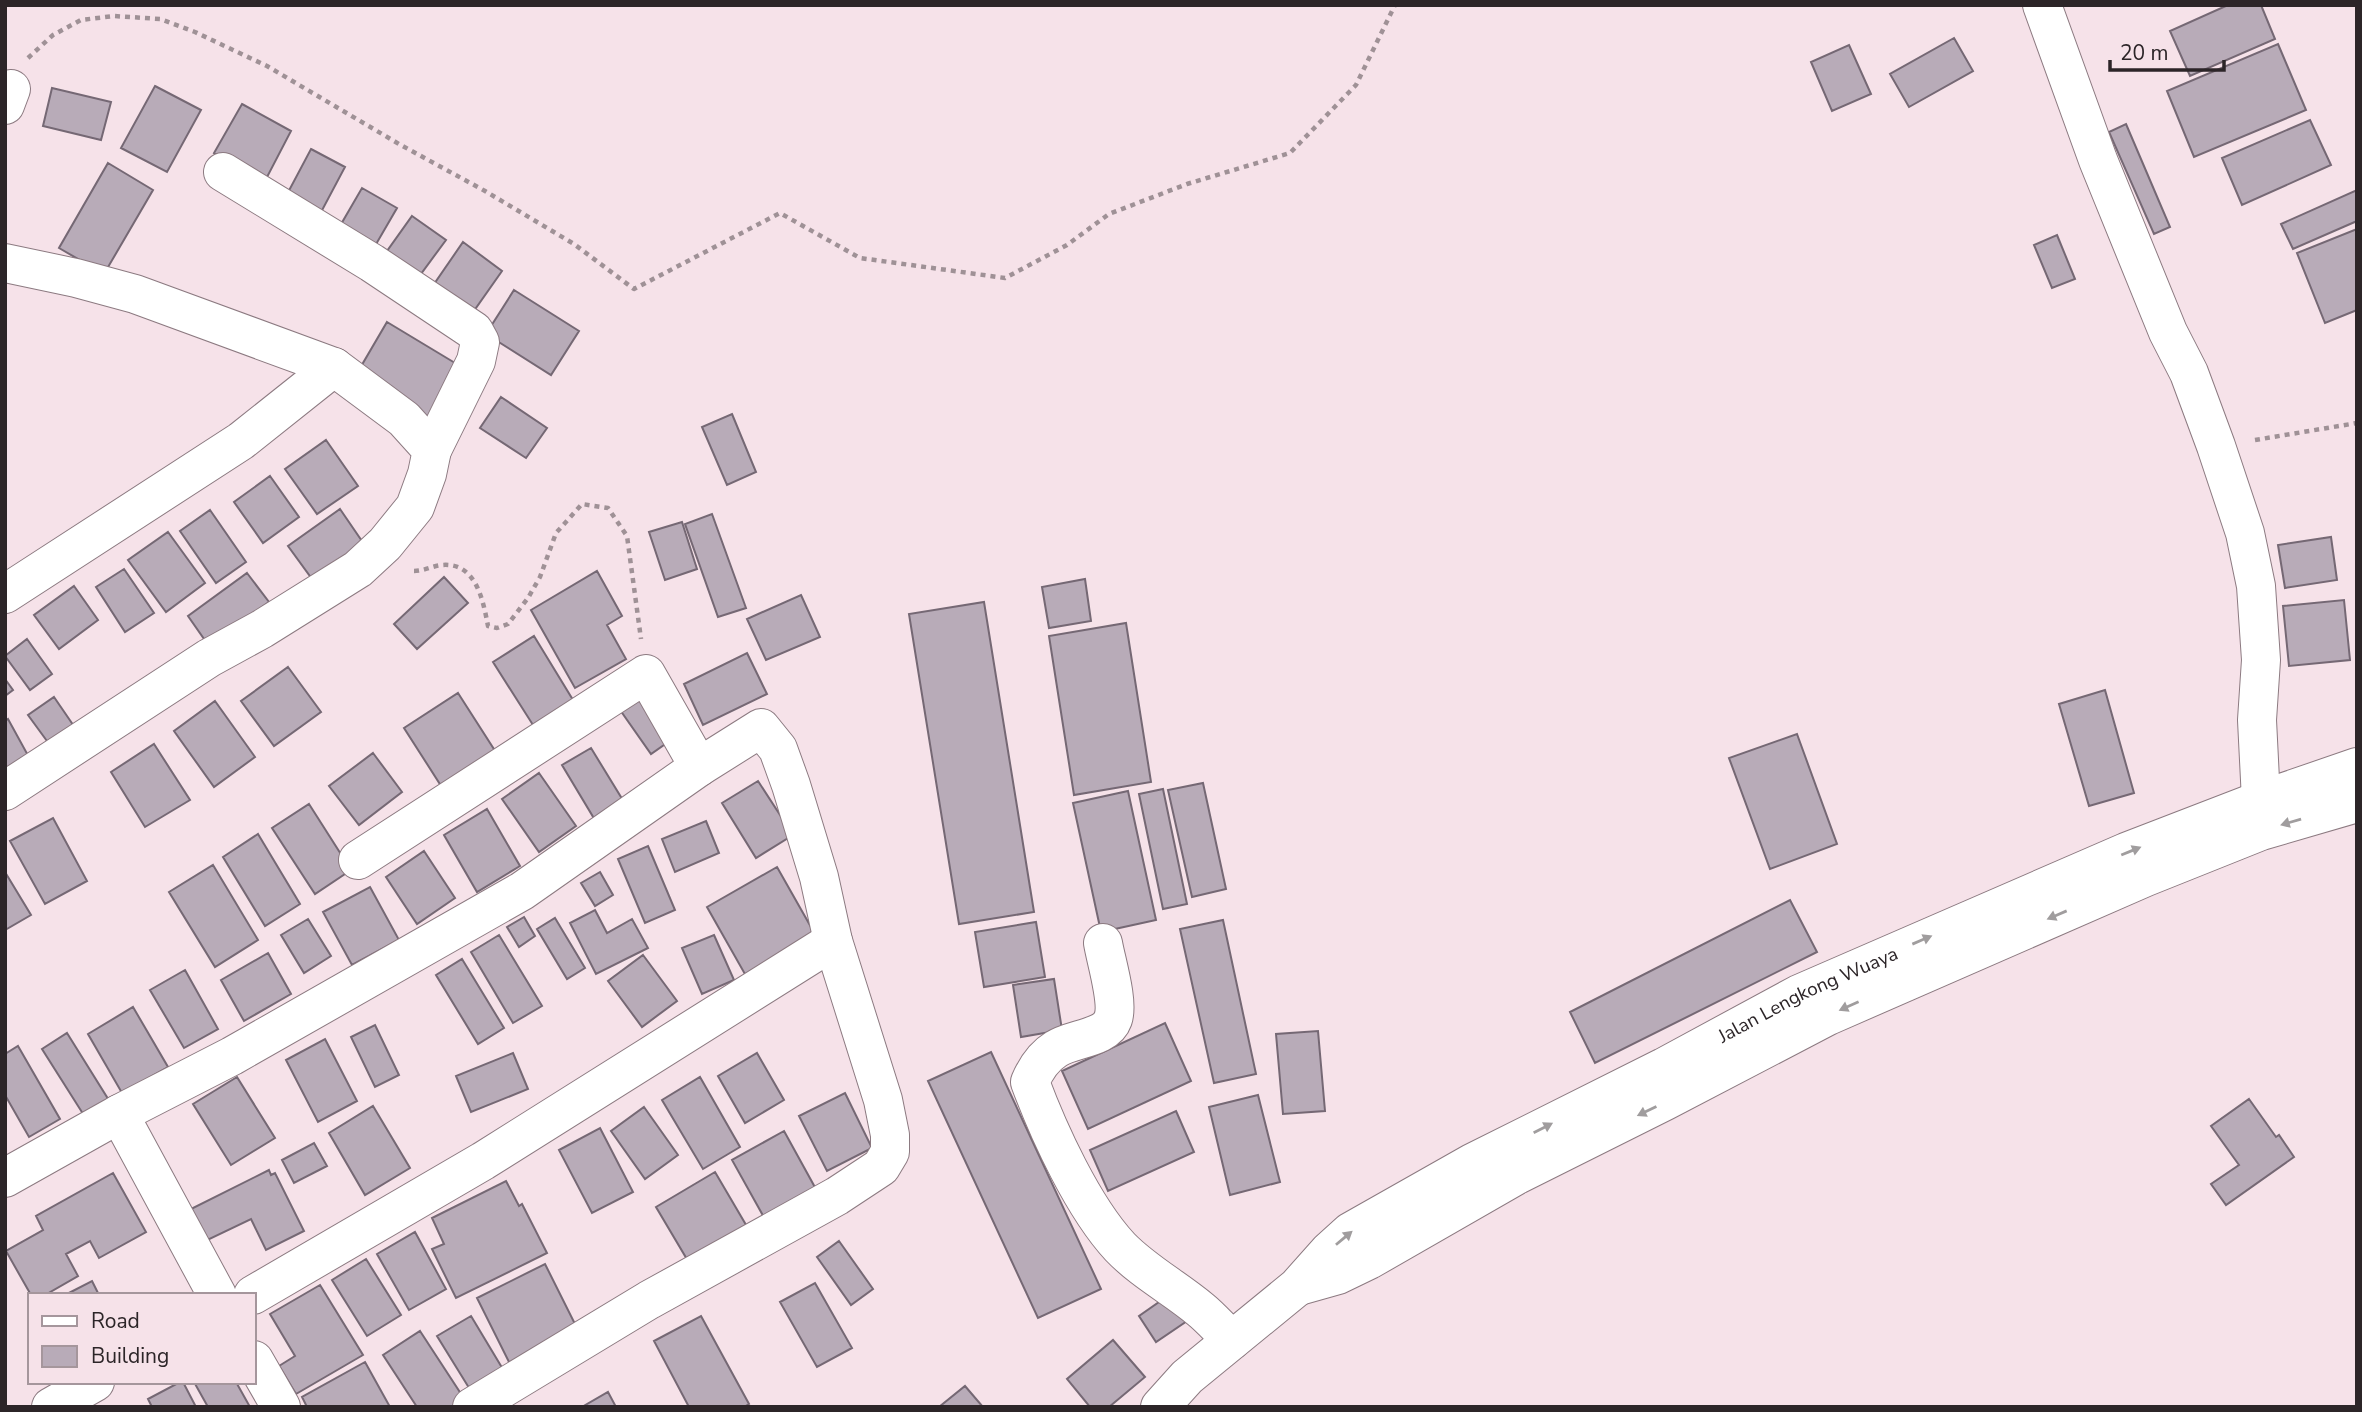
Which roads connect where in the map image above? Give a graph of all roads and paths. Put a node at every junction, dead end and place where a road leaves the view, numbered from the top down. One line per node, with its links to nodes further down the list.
1 (1395, 5): 3 (path)
2 (2042, 5): 8 (street)
3 (8, 97)
4 (223, 172): 9 (street)
5 (5, 263): 6 (street)
6 (334, 368): 9 (street); 11 (street)
7 (2357, 423): 8 (path)
8 (2216, 446): 16 (street)
9 (432, 450): 10 (street)
10 (358, 569): 12 (path); 15 (street)
11 (5, 594)
12 (646, 674): 13 (street); 18 (street)
13 (699, 766): 19 (street); 21 (street)
14 (2357, 767): 16 (street, Jalan Lengkong Wuaya)
15 (5, 791)
16 (2261, 800): 23 (street, Jalan Lengkong Wuaya, one-way to 16)
17 (2357, 803): 23 (street, Jalan Lengkong Wuaya, one-way to 23)
18 (358, 860)
19 (833, 941): 25 (street); 31 (street)
20 (1103, 943): 26 (street)
21 (119, 1114): 22 (street); 24 (street)
22 (5, 1178)
23 (1297, 1287): 26 (street, Jalan Lengkong Wuaya)
24 (216, 1293)
25 (256, 1293)
26 (1232, 1340): 32 (street, Jalan Lengkong Wuaya)
27 (256, 1363): 30 (street)
28 (91, 1384): 29 (street)
29 (51, 1407)
30 (281, 1407)
31 (472, 1407)
32 (1160, 1407)

